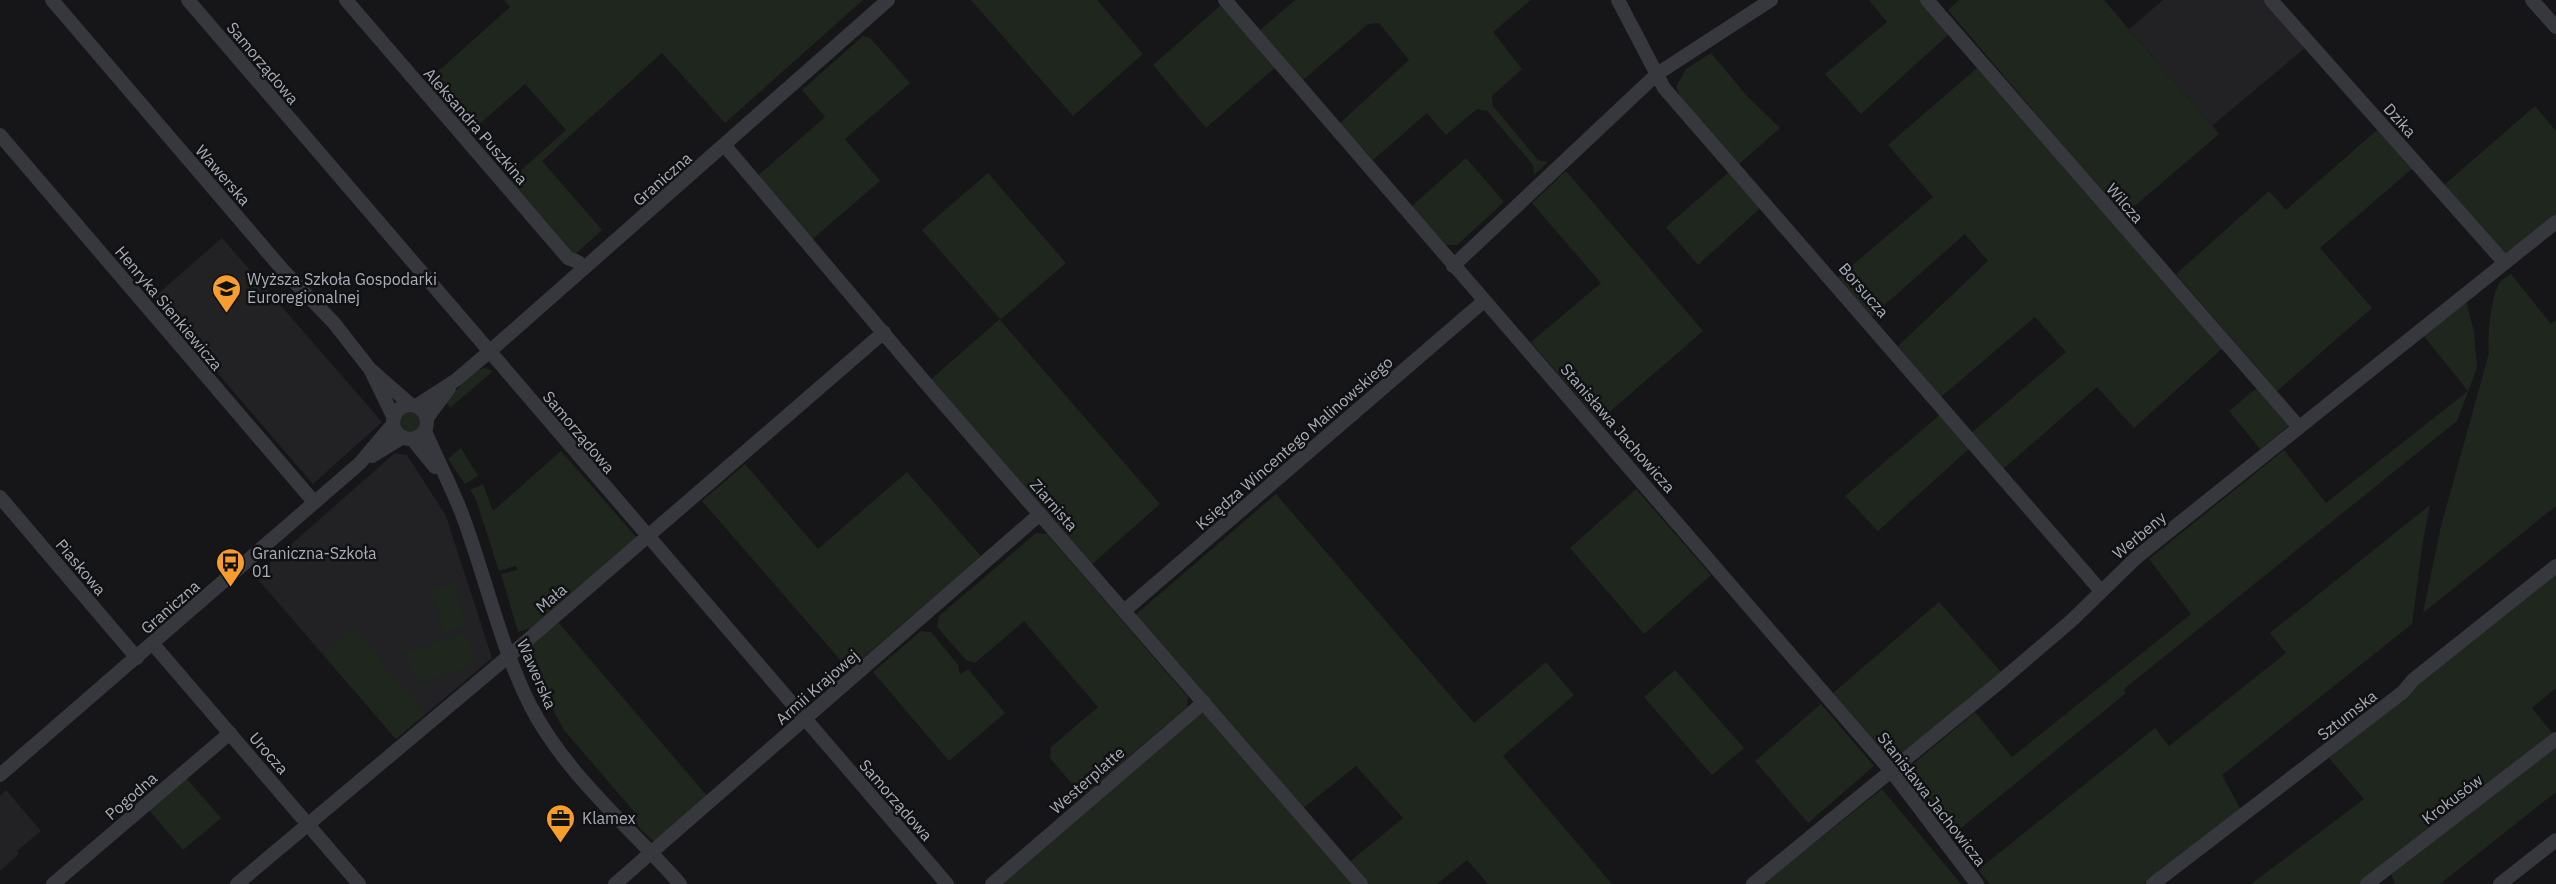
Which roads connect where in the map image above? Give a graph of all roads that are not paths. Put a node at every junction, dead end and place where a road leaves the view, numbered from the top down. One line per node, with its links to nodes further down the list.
1 (52, 0): 22 (street, Wawerska)
2 (188, 0): 21 (street, Samorządowa)
3 (346, 0): 18 (street, Aleksandra Puszkina)
4 (888, 0): 14 (street, Graniczna)
5 (1225, 0): 17 (street, Stanisława Jachowicza)
6 (1618, 0): 12 (street, Borsucza)
7 (1771, 0): 12 (street)
8 (1927, 0): 27 (street, Wilcza)
9 (2271, 0): 16 (street, Dzika)
10 (2532, 0): 11 (street)
11 (2556, 27)
12 (1657, 74): 17 (street); 36 (street, Borsucza)
13 (0, 135): 32 (street, Henryka Sienkiewicza)
14 (725, 146): 18 (street, Graniczna); 20 (street, Ziarnista)
15 (2556, 222): 16 (street, Werbeny)
16 (2504, 262): 27 (street, Werbeny)
17 (1453, 266): 19 (street, Stanisława Jachowicza)
18 (584, 268): 21 (street, Graniczna)
19 (1484, 301): 37 (street, Księdza Wincentego Malinowskiego); 45 (street, Stanisława Jachowicza)
20 (884, 332): 33 (street, Ziarnista); 34 (street, Mała)
21 (489, 352): 23 (street, Graniczna); 34 (street, Samorządowa)
22 (370, 369): 24 (street, Wawerska); 25 (street, Wawerska)
23 (456, 380): 24 (street, Graniczna); 26 (street, Graniczna)
24 (414, 406): 25 (street, Graniczna); 26 (street, Wawerska)
25 (394, 421): 28 (street, Wawerska); 29 (street, Graniczna)
26 (426, 424): 28 (street, Graniczna); 30 (street, Wawerska)
27 (2298, 427): 36 (street, Werbeny)
28 (407, 438): 29 (street, Graniczna); 30 (street, Wawerska)
29 (360, 463): 32 (street, Graniczna)
30 (444, 478): 39 (street, Wawerska)
31 (0, 497): 40 (street, Piaskowa)
32 (314, 502): 38 (street, Graniczna)
33 (1040, 514): 37 (street, Ziarnista); 42 (street, Armii Krajowej)
34 (647, 538): 39 (street, Mała); 42 (street, Samorządowa)
35 (2556, 566): 60 (street, Sztumska)
36 (2101, 591): 45 (street, Werbeny)
37 (1124, 611): 41 (street, Ziarnista)
38 (153, 644): 40 (street, Graniczna); 43 (street, Urocza)
39 (509, 656): 47 (street, Mała); 49 (street, Wawerska)
40 (137, 658): 46 (street, Graniczna)
41 (1204, 702): 56 (street, Westerplatte); 57 (street, Ziarnista)
42 (804, 720): 49 (street, Armii Krajowej); 55 (street, Samorządowa)
43 (230, 733): 47 (street, Urocza); 50 (street, Pogodna)
44 (2556, 739): 61 (street, Krokusów)
45 (1892, 772): 58 (street, Werbeny); 59 (street, Stanisława Jachowicza)
46 (0, 775)
47 (308, 824): 51 (street, Mała); 52 (street, Urocza)
48 (2556, 840): 62 (street)
49 (652, 853): 53 (street, Armii Krajowej); 54 (street, Wawerska)
50 (53, 884)
51 (237, 884)
52 (359, 884)
53 (615, 884)
54 (680, 884)
55 (946, 884)
56 (992, 884)
57 (1361, 884)
58 (1753, 884)
59 (1977, 884)
60 (2152, 884)
61 (2367, 884)
62 (2500, 884)

